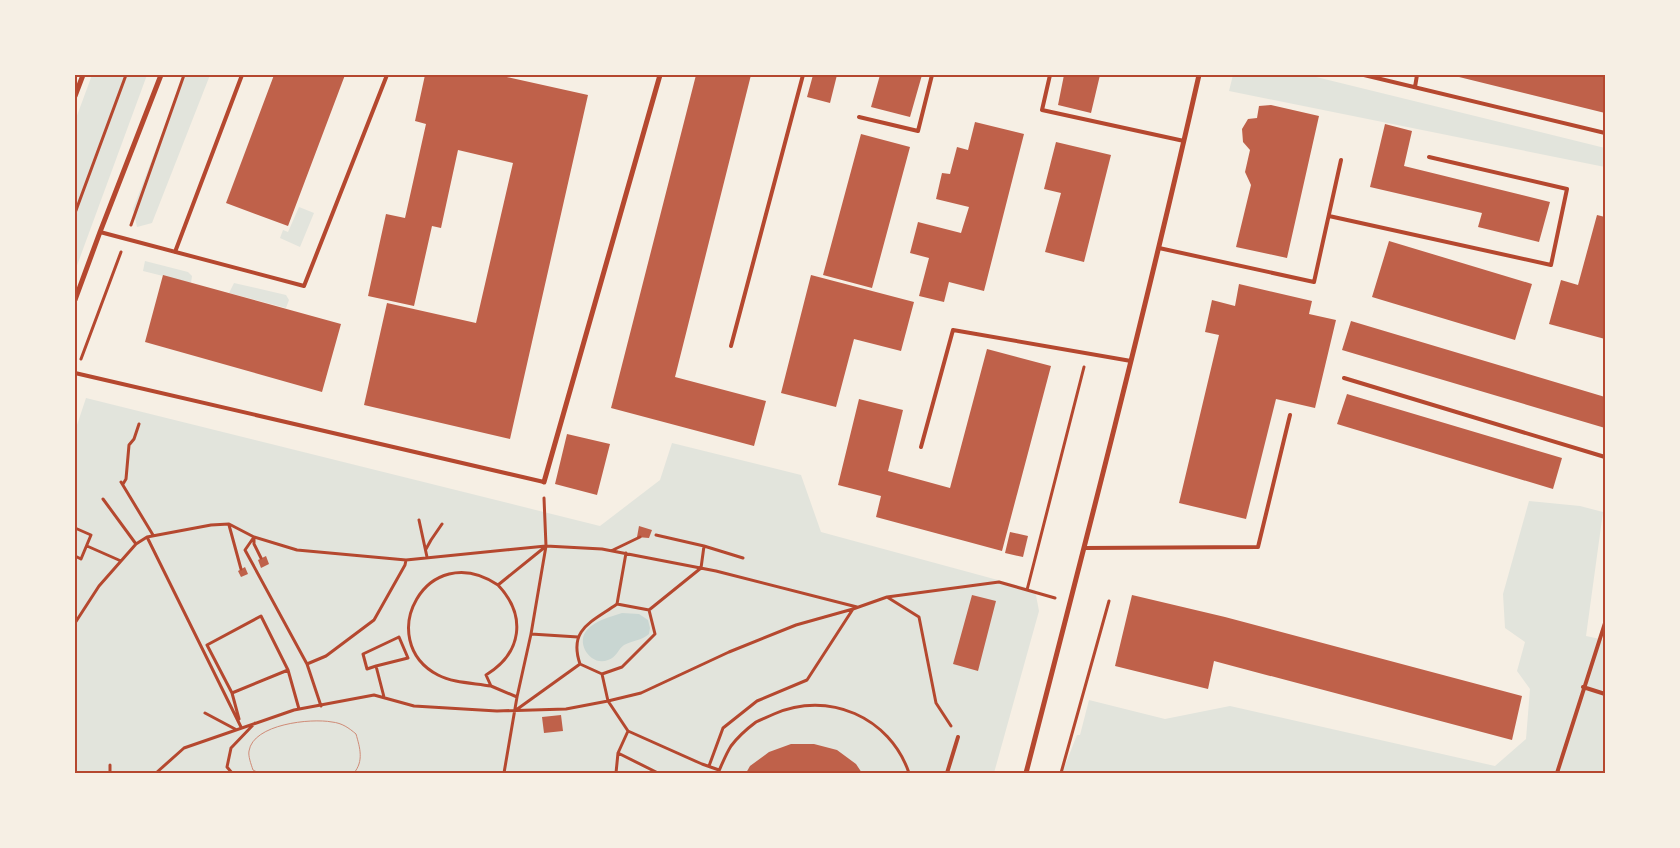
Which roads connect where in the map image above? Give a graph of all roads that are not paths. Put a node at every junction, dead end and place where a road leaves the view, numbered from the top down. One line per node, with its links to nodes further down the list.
1 (83, 75): 13 (street)
2 (162, 75): 20 (street)
3 (242, 75): 22 (lane)
4 (388, 75): 22 (lane)
5 (660, 75): 31 (street)
6 (803, 75): 24 (lane)
7 (932, 75): 14 (lane)
8 (1050, 75): 16 (lane)
9 (1199, 75): 16 (street)
10 (1364, 75): 12 (lane)
11 (1417, 75): 12 (lane)
12 (1414, 87): 15 (lane)
13 (75, 96)
14 (859, 117)
15 (1605, 133)
16 (1184, 141): 21 (street)
17 (1429, 157): 19 (lane)
18 (1341, 160): 19 (lane)
19 (1329, 216): 21 (lane)
20 (100, 232): 22 (lane); 23 (street)
21 (1159, 248): 25 (street)
22 (175, 252)
23 (75, 300)
24 (731, 346)
25 (1131, 361): 29 (lane); 32 (street)
26 (75, 373): 31 (lane)
27 (1344, 378): 30 (lane)
28 (1290, 415): 32 (lane)
29 (921, 447)
30 (1605, 457)
31 (544, 482)
32 (1084, 548): 38 (street)
33 (1605, 623): 34 (lane)
34 (1583, 687): 35 (lane); 39 (lane)
35 (1605, 694)
36 (958, 737): 37 (lane)
37 (947, 773)
38 (1026, 773)
39 (1557, 773)

